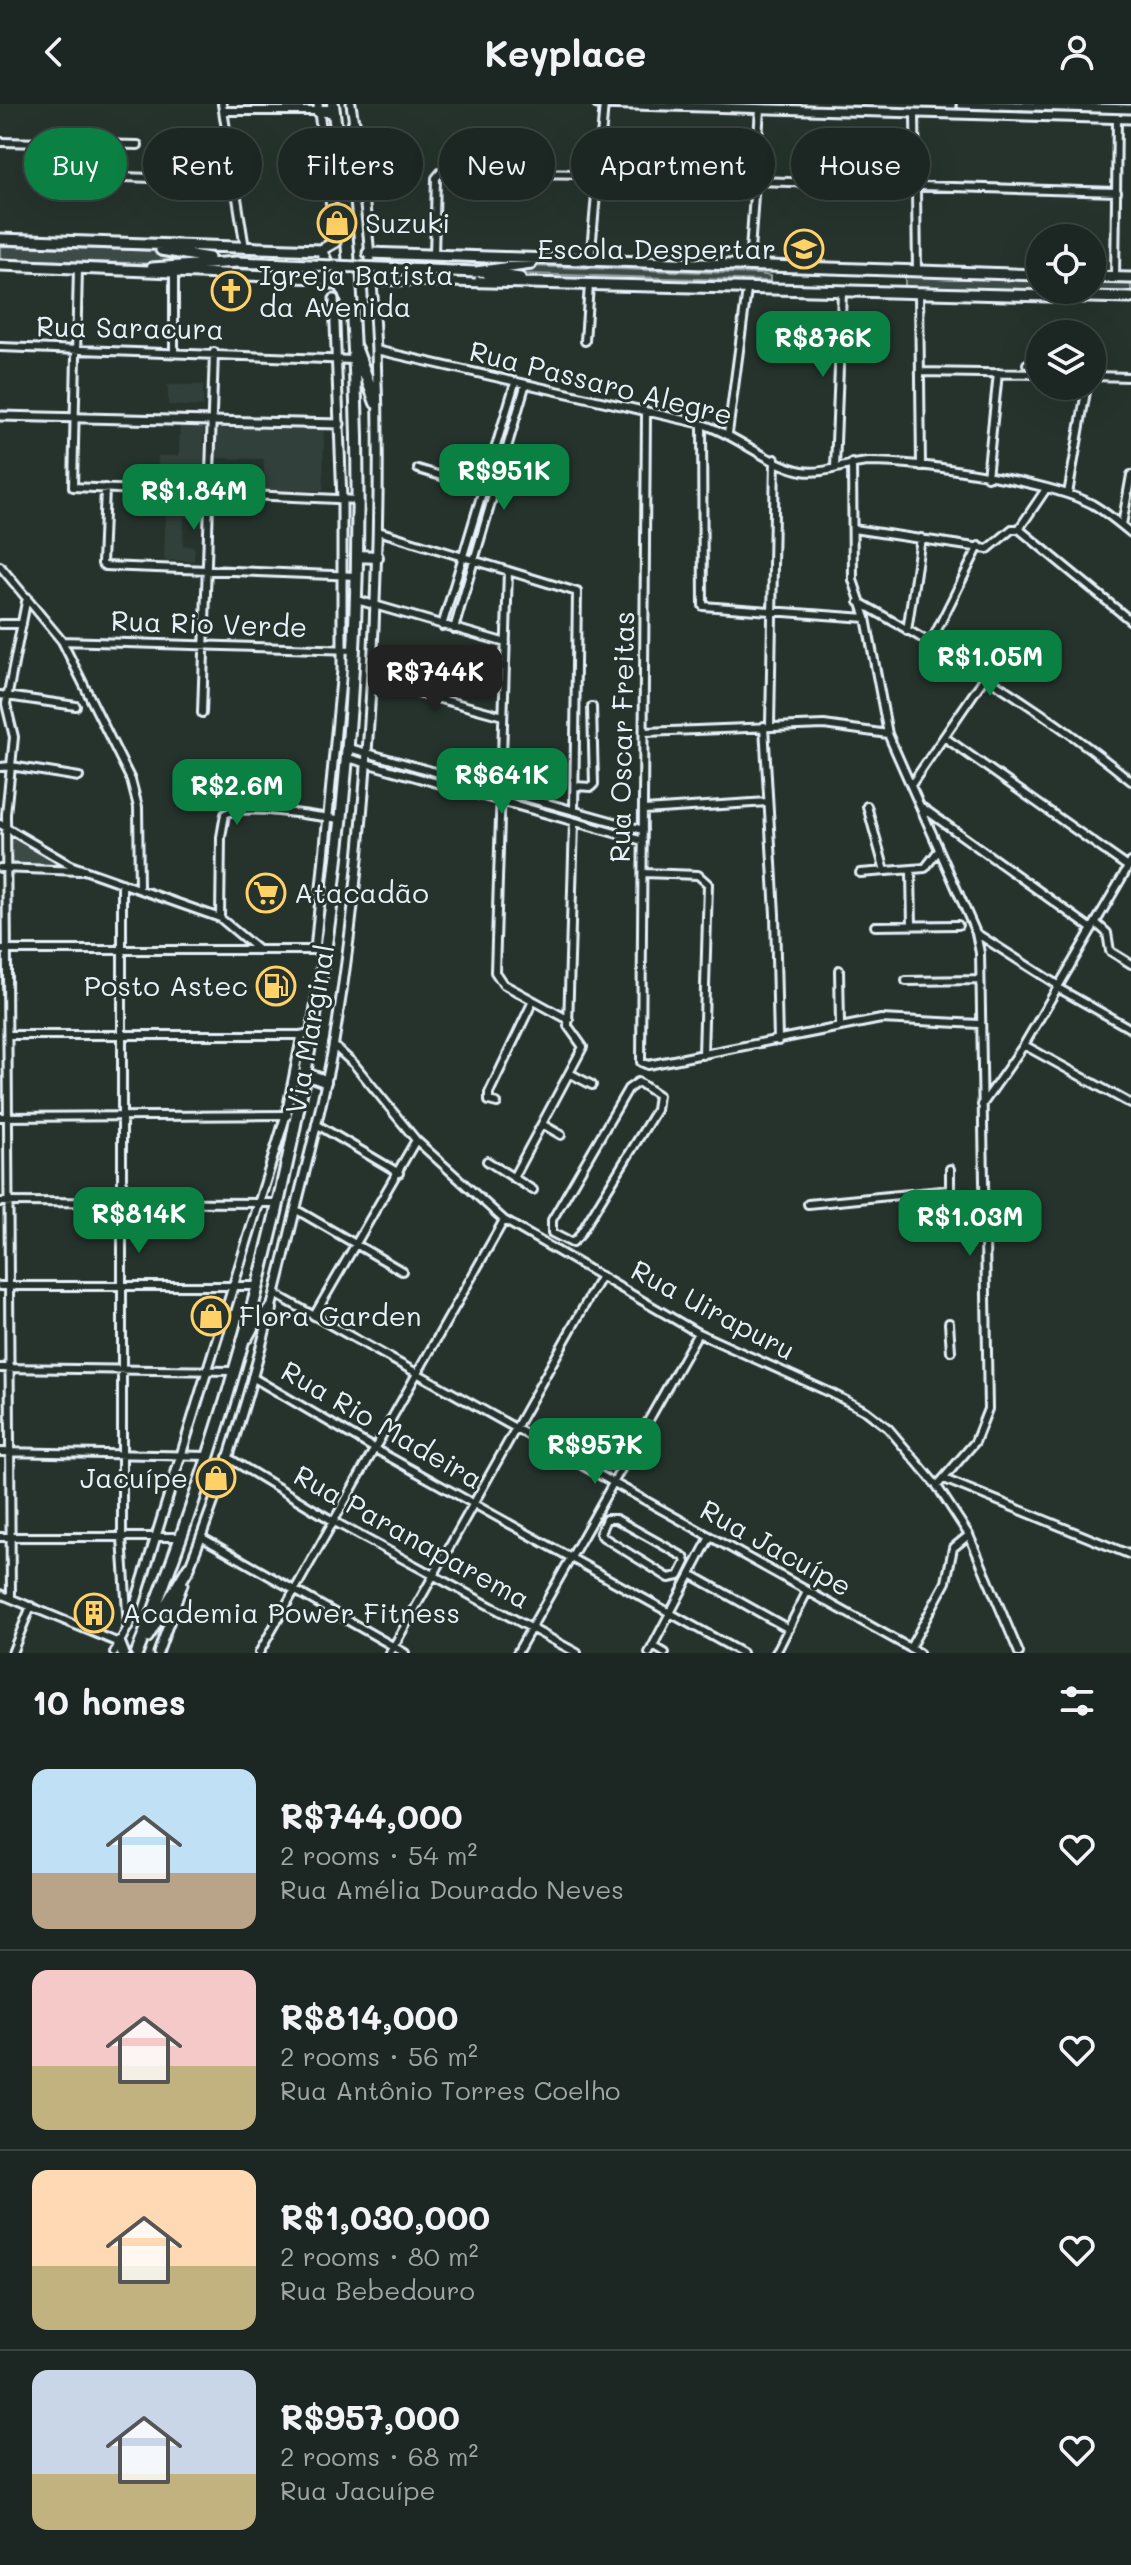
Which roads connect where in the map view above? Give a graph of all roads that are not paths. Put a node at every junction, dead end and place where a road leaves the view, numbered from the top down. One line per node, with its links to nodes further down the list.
1 (351, 104): 13 (street, Via Marginal)
2 (597, 104): 3 (street)
3 (604, 104): 8 (street); 17 (street)
4 (961, 104): 9 (street)
5 (318, 107): 6 (highway); 7 (street); 32 (street)
6 (334, 107): 15 (highway)
7 (223, 108): 14 (street)
8 (760, 109): 10 (street); 18 (street)
9 (1131, 109)
10 (915, 113): 11 (street); 19 (street)
11 (1117, 119): 12 (street); 24 (street)
12 (1131, 119)
13 (354, 123): 16 (highway); 36 (street, Via Marginal)
14 (226, 128)
15 (336, 128)
16 (353, 128)
17 (601, 128)
18 (759, 128)
19 (915, 128)
20 (0, 142): 21 (street)
21 (138, 145)
22 (571, 174): 38 (street)
23 (930, 187): 24 (street)
24 (1117, 192): 51 (street)
25 (238, 200): 34 (street)
26 (344, 200): 30 (highway)
27 (594, 200): 41 (street)
28 (754, 200): 43 (street)
29 (916, 200): 46 (street)
30 (345, 212): 32 (main road); 65 (highway)
31 (0, 239): 33 (main road)
32 (335, 242): 35 (main road)
33 (141, 245): 34 (main road); 40 (main road)
34 (245, 248): 35 (main road)
35 (321, 250): 52 (main road)
36 (368, 253): 37 (main road); 54 (street, Via Marginal)
37 (386, 254): 38 (main road); 55 (main road)
38 (434, 255): 39 (main road)
39 (554, 261): 41 (main road); 47 (main road)
40 (237, 262): 45 (main road); 47 (main road, bridge)
41 (590, 262): 43 (main road)
42 (0, 265): 44 (main road)
43 (749, 266): 46 (main road)
44 (78, 268): 45 (main road); 69 (street)
45 (132, 270): 48 (main road)
46 (917, 270): 49 (main road)
47 (476, 272): 56 (main road)
48 (174, 274): 52 (main road); 71 (street)
49 (1026, 274)
50 (1106, 277): 51 (main road)
51 (1115, 277): 53 (main road)
52 (319, 278): 65 (main road)
53 (1131, 278)
54 (370, 279): 55 (main road); 70 (street, Via Marginal)
55 (385, 279): 56 (main road)
56 (548, 283): 57 (main road)
57 (589, 285): 58 (main road); 67 (street)
58 (747, 290): 59 (main road); 91 (street)
59 (842, 292): 60 (main road); 95 (street)
60 (919, 292): 61 (main road); 75 (street)
61 (1026, 293)
62 (1106, 296): 63 (main road)
63 (1131, 298)
64 (334, 299): 73 (street)
65 (351, 313): 66 (highway)
66 (353, 340): 74 (highway); 83 (highway)
67 (585, 341)
68 (0, 347): 69 (street, Rua Saracura)
69 (75, 349): 71 (street, Rua Saracura); 86 (street)
70 (376, 350): 80 (street, Rua Passaro Alegre); 83 (street, Via Marginal)
71 (174, 351): 72 (street, Rua Saracura)
72 (214, 352): 73 (street, Rua Saracura); 87 (street)
73 (337, 356): 74 (street, Rua Saracura); 88 (street)
74 (354, 360): 89 (highway)
75 (920, 372): 76 (street); 94 (street)
76 (998, 373): 77 (street); 98 (street)
77 (1026, 374)
78 (1106, 376): 79 (street)
79 (1131, 377)
80 (515, 383): 81 (street, Rua Passaro Alegre); 100 (street)
81 (525, 386): 84 (street, Rua Passaro Alegre); 117 (street)
82 (1085, 400): 103 (street)
83 (376, 403): 110 (street, Via Marginal)
84 (646, 413): 90 (street, Rua Passaro Alegre); 149 (street, Rua Oscar Freitas)
85 (0, 416): 86 (street)
86 (74, 416): 87 (street); 99 (street)
87 (212, 419): 88 (street); 102 (street)
88 (340, 424): 89 (street); 105 (street)
89 (356, 424): 106 (highway)
90 (702, 424): 91 (street, Rua Passaro Alegre); 127 (street)
91 (728, 433): 92 (street, Rua Passaro Alegre)
92 (775, 459): 95 (street, Rua Passaro Alegre); 127 (street)
93 (852, 463): 94 (street, Rua Passaro Alegre); 95 (street, Rua Passaro Alegre); 108 (street)
94 (921, 466): 98 (street, Rua Passaro Alegre)
95 (835, 468)
96 (418, 469): 100 (street)
97 (1131, 475): 104 (street)
98 (987, 477): 101 (street, Rua Passaro Alegre)
99 (105, 488): 102 (street); 119 (street)
100 (484, 489): 116 (street)
101 (1046, 489): 103 (street, Rua Passaro Alegre); 109 (street)
102 (210, 493): 105 (street); 119 (street)
103 (1068, 494): 107 (street, Rua Passaro Alegre)
104 (1130, 494): 107 (street)
105 (342, 500): 106 (street); 121 (street)
106 (358, 500): 114 (highway)
107 (1122, 525): 111 (street, Rua Passaro Alegre)
108 (853, 529): 112 (street); 125 (street)
109 (1019, 529): 113 (street); 129 (street)
110 (378, 531): 115 (street, Via Marginal); 116 (street)
111 (1131, 533)
112 (921, 538): 113 (street); 134 (street)
113 (979, 546): 137 (street)
114 (357, 556): 115 (highway); 122 (highway)
115 (377, 557): 126 (street, Via Marginal)
116 (463, 557): 117 (street); 132 (street)
117 (474, 561): 120 (street); 133 (street)
118 (0, 566): 123 (street)
119 (208, 571): 121 (street); 138 (street)
120 (508, 571): 136 (street); 160 (street)
121 (342, 576): 122 (street); 139 (street)
122 (357, 576): 124 (highway)
123 (27, 597): 131 (street); 135 (street)
124 (357, 600): 126 (street); 140 (highway)
125 (859, 602): 128 (street); 134 (street)
126 (376, 606): 132 (street); 142 (street, Via Marginal)
127 (771, 613): 128 (street); 148 (street)
128 (866, 618): 150 (street)
129 (1131, 621)
130 (0, 624): 131 (street)
131 (22, 624): 143 (street)
132 (442, 626): 133 (street)
133 (454, 629): 136 (street)
134 (907, 631): 137 (street)
135 (62, 641): 138 (street, Rua Rio Verde); 183 (street)
136 (506, 643): 147 (street)
137 (930, 644): 141 (street)
138 (205, 646): 139 (street, Rua Rio Verde); 146 (street)
139 (343, 650): 140 (street, Rua Rio Verde); 168 (street)
140 (355, 650): 152 (highway)
141 (985, 677): 151 (street); 158 (street)
142 (374, 681): 147 (street); 153 (street, Via Marginal)
143 (3, 695): 144 (street); 155 (street)
144 (76, 706)
145 (592, 707): 160 (street)
146 (202, 713)
147 (503, 716): 161 (street)
148 (767, 726): 149 (street); 150 (street); 163 (street)
149 (645, 732): 166 (street, Rua Oscar Freitas)
150 (888, 734): 159 (street)
151 (944, 737): 159 (street); 175 (street)
152 (348, 753): 153 (street); 154 (street); 169 (highway)
153 (369, 753): 154 (street, Via Marginal); 161 (street)
154 (367, 764): 162 (street); 208 (street, Via Marginal)
155 (11, 766): 156 (street); 157 (street); 171 (street)
156 (0, 767)
157 (79, 777)
158 (1131, 781)
159 (911, 785): 165 (street)
160 (575, 786): 167 (street)
161 (501, 789): 162 (street); 167 (street)
162 (501, 801): 170 (street); 199 (street)
163 (768, 802): 166 (street); 207 (street)
164 (867, 806): 178 (street)
165 (921, 807): 174 (street); 188 (street)
166 (644, 810): 172 (street, Rua Oscar Freitas)
167 (574, 811): 172 (street)
168 (328, 818): 169 (street); 184 (street); 193 (street)
169 (342, 820): 193 (highway)
170 (574, 822): 173 (street); 200 (street)
171 (2, 824): 176 (street); 177 (street)
172 (643, 830): 173 (street, Rua Oscar Freitas)
173 (643, 841): 180 (street, Rua Oscar Freitas)
174 (939, 850): 179 (street); 189 (street)
175 (1129, 864): 188 (street)
176 (2, 868): 177 (street); 192 (street)
177 (85, 871): 182 (street)
178 (885, 871): 179 (street); 181 (street)
179 (911, 871): 187 (street)
180 (643, 873): 210 (street); 211 (street, Rua Oscar Freitas)
181 (860, 873)
182 (122, 883): 183 (street); 190 (street)
183 (139, 888): 184 (street)
184 (220, 918): 191 (street)
185 (958, 925): 187 (street)
186 (875, 926): 187 (street)
187 (912, 926)
188 (1094, 926): 194 (street); 198 (street)
189 (976, 933): 196 (street); 198 (street)
190 (121, 949): 191 (street); 192 (street); 204 (street)
191 (257, 949): 193 (street)
192 (4, 950): 205 (street)
193 (320, 950): 206 (highway)
194 (1131, 964)
195 (839, 970): 202 (street)
196 (980, 980): 197 (street); 201 (street)
197 (906, 981)
198 (1059, 987): 203 (street); 209 (street)
199 (533, 1001): 200 (street); 218 (street)
200 (569, 1020): 214 (street)
201 (979, 1024): 202 (street); 220 (street)
202 (840, 1025): 207 (street)
203 (1131, 1029)
204 (121, 1034): 205 (street); 206 (street); 224 (street)
205 (9, 1035): 212 (street)
206 (308, 1035): 213 (highway); 221 (street)
207 (778, 1041): 210 (street)
208 (333, 1045): 215 (street, Via Marginal); 228 (street, Rua Uirapuru)
209 (1024, 1045): 219 (street); 220 (street)
210 (703, 1055): 211 (street)
211 (644, 1064): 216 (street)
212 (4, 1066): 222 (street)
213 (306, 1074): 215 (highway); 221 (highway)
214 (571, 1074): 217 (street); 226 (street)
215 (325, 1081): 225 (street, Via Marginal)
216 (638, 1082): 216 (street)
217 (592, 1085)
218 (497, 1103)
219 (1131, 1104)
220 (982, 1105): 272 (street)
221 (291, 1115): 224 (street); 237 (street); 238 (highway)
222 (8, 1116): 223 (street); 224 (street); 235 (street)
223 (0, 1117)
224 (122, 1118): 236 (street)
225 (316, 1124): 231 (street); 240 (street, Via Marginal)
226 (542, 1124): 227 (street); 232 (street)
227 (561, 1135)
228 (416, 1140): 231 (street); 241 (street, Rua Uirapuru)
229 (487, 1161): 232 (street)
230 (950, 1169): 239 (street)
231 (399, 1173): 242 (street)
232 (513, 1178): 233 (street)
233 (533, 1190)
234 (0, 1202): 235 (street)
235 (10, 1202): 236 (street); 247 (street)
236 (123, 1202): 237 (street); 245 (street)
237 (258, 1202): 238 (street); 248 (street)
238 (277, 1203): 249 (highway)
239 (808, 1204)
240 (295, 1209): 242 (street); 250 (street, Via Marginal)
241 (504, 1220): 244 (street, Rua Uirapuru); 262 (street)
242 (357, 1245): 243 (street); 252 (street)
243 (402, 1271)
244 (601, 1276): 254 (street, Rua Uirapuru); 264 (street)
245 (124, 1285): 247 (street); 248 (street); 259 (street)
246 (0, 1286): 247 (street)
247 (10, 1286): 258 (street)
248 (234, 1286): 249 (street); 260 (street)
249 (257, 1286): 256 (highway)
250 (275, 1294): 251 (street, Via Marginal); 252 (street, Rua Jacuípe)
251 (271, 1309): 256 (highway); 263 (street, Via Marginal)
252 (314, 1316): 262 (street, Rua Jacuípe)
253 (949, 1323): 255 (street)
254 (698, 1333): 273 (street); 274 (street, Rua Uirapuru)
255 (951, 1351)
256 (239, 1353): 261 (highway)
257 (0, 1368): 258 (street)
258 (11, 1368): 259 (street); 267 (street)
259 (124, 1369): 260 (street); 268 (street)
260 (209, 1370): 261 (street); 269 (street)
261 (233, 1371): 270 (highway)
262 (419, 1374): 264 (street, Rua Jacuípe); 265 (street)
263 (252, 1377): 265 (street, Rua Rio Madeira); 271 (street, Via Marginal)
264 (516, 1425): 273 (street, Rua Jacuípe); 275 (street)
265 (375, 1449): 275 (street, Rua Rio Madeira); 277 (street)
266 (0, 1452): 267 (street)
267 (12, 1452): 268 (street); 281 (street)
268 (124, 1453): 269 (street); 286 (street)
269 (183, 1454): 270 (street); 282 (street)
270 (208, 1456): 283 (highway)
271 (227, 1457): 277 (street, Rua Paranaparema); 284 (street, Via Marginal)
272 (944, 1479): 274 (street); 287 (street)
273 (615, 1482): 276 (street); 285 (street, Rua Jacuípe)
274 (937, 1486): 279 (street, Rua Uirapuru)
275 (476, 1504): 288 (street, Rua Rio Madeira); 290 (street)
276 (594, 1519): 278 (street); 288 (street)
277 (333, 1521): 290 (street, Rua Paranaparema); 292 (street)
278 (603, 1525): 278 (street)
279 (969, 1535): 301 (street); 316 (street, Rua Uirapuru)
280 (0, 1537): 281 (street)
281 (10, 1537): 286 (street); 295 (street)
282 (155, 1537): 283 (street); 286 (street); 298 (street)
283 (179, 1537): 302 (highway)
284 (201, 1537): 289 (street, Via Marginal); 292 (street)
285 (710, 1537): 291 (street); 293 (street, Rua Jacuípe)
286 (122, 1538): 298 (street)
287 (1131, 1555)
288 (571, 1557): 297 (street, Rua Rio Madeira); 299 (street)
289 (189, 1567): 302 (highway); 307 (street, Via Marginal)
290 (434, 1575): 299 (street, Rua Paranaparema); 304 (street)
291 (692, 1575): 297 (street); 300 (street)
292 (294, 1589): 304 (street); 308 (street)
293 (807, 1592): 300 (street); 301 (street, Rua Jacuípe)
294 (0, 1594): 295 (street)
295 (11, 1598): 296 (street)
296 (31, 1606): 303 (street); 306 (street)
297 (671, 1612): 305 (street); 313 (street, Rua Rio Madeira)
298 (128, 1627): 303 (street)
299 (530, 1629): 310 (street); 311 (street, Rua Paranaparema)
300 (789, 1629): 314 (street)
301 (910, 1648): 315 (street, Rua Jacuípe)
302 (139, 1649)
303 (119, 1650)
304 (391, 1650): 309 (street)
305 (651, 1650): 312 (street)
306 (12, 1653)
307 (158, 1653)
308 (259, 1653)
309 (405, 1653)
310 (517, 1653)
311 (577, 1653)
312 (665, 1653)
313 (742, 1653)
314 (776, 1653)
315 (919, 1653)
316 (1019, 1653)

